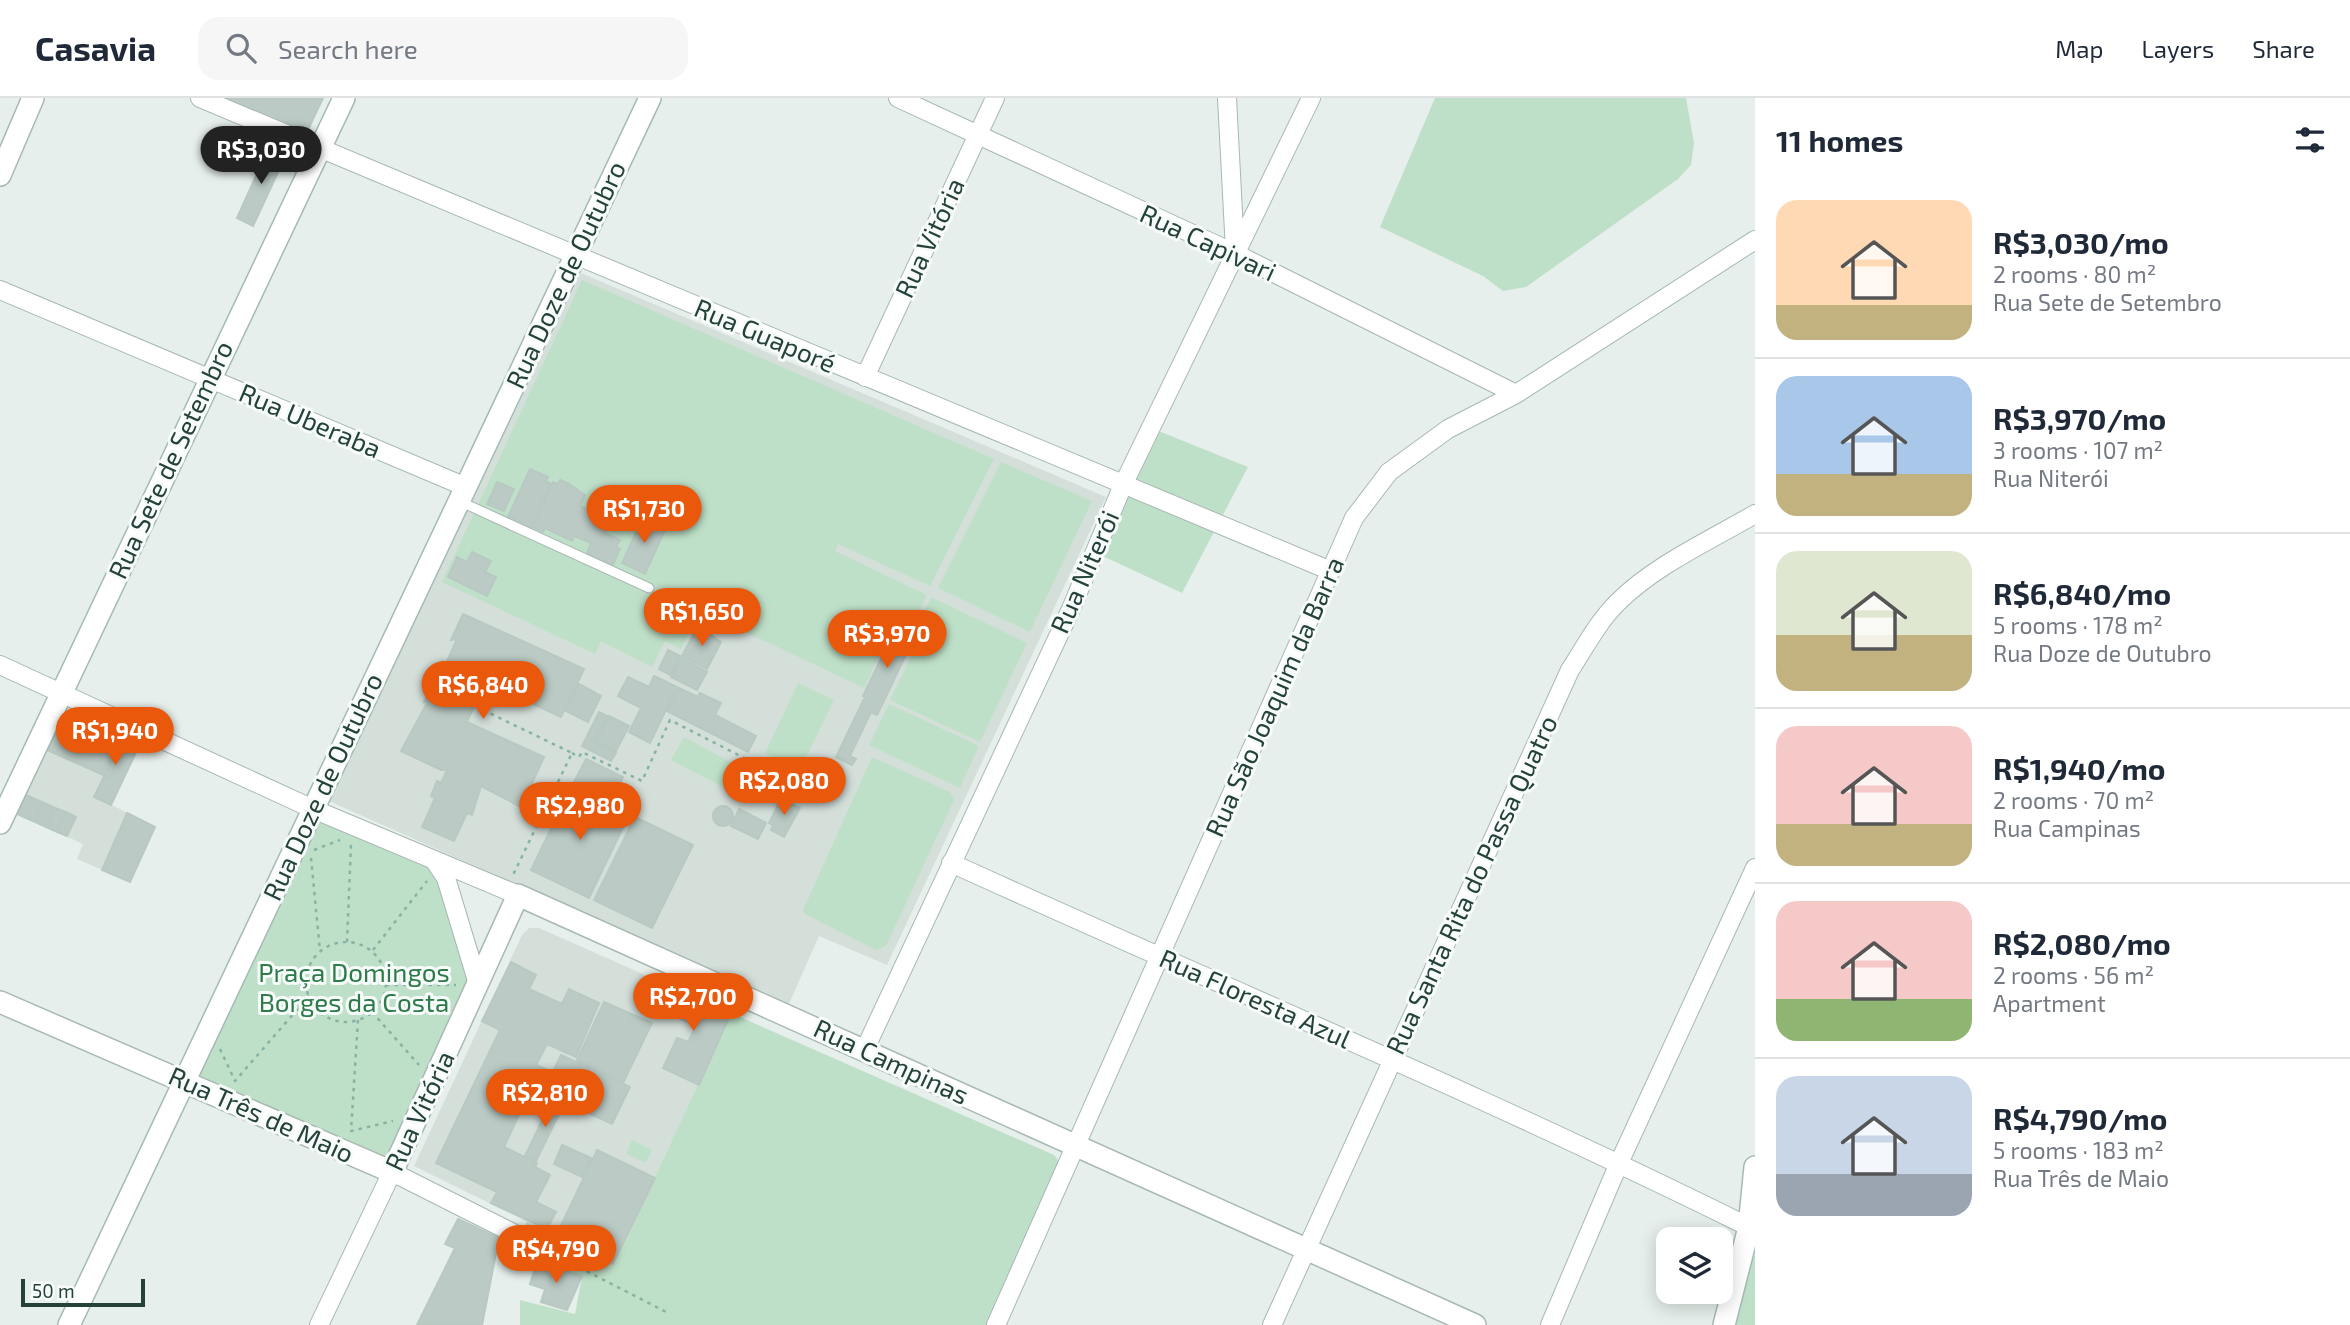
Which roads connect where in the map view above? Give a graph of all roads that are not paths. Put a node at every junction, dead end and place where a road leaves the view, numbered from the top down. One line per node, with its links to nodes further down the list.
1 (33, 98): 11 (main road)
2 (200, 98): 10 (street, Rua Guaporé)
3 (344, 98): 10 (main road, Rua Sete de Setembro)
4 (650, 98): 14 (main road, Rua Doze de Outubro)
5 (898, 98): 9 (street, Rua Capivari)
6 (995, 98): 9 (street, Rua Vitória)
7 (1227, 98): 13 (street)
8 (1311, 98): 13 (street, Rua Niterói)
9 (977, 136): 13 (street, Rua Capivari); 16 (street, Rua Vitória)
10 (318, 150): 14 (street, Rua Guaporé); 17 (main road, Rua Sete de Setembro)
11 (0, 175)
12 (1755, 240): 18 (street, Rua São Joaquim da Barra)
13 (1236, 254): 18 (street, Rua Capivari); 19 (street, Rua Niterói)
14 (575, 257): 16 (street, Rua Guaporé); 20 (main road, Rua Doze de Outubro)
15 (0, 289): 17 (street, Rua Uberaba)
16 (865, 377): 19 (street, Rua Guaporé)
17 (210, 379): 20 (street, Rua Uberaba); 25 (main road, Rua Sete de Setembro)
18 (1516, 394): 22 (street, Rua São Joaquim da Barra)
19 (1124, 485): 22 (street, Rua Guaporé); 28 (street, Rua Niterói)
20 (463, 494): 23 (lane); 26 (main road, Rua Doze de Outubro)
21 (1755, 514): 36 (street, Rua Santa Rita do Passa Quatro)
22 (1331, 571): 32 (street, Rua São Joaquim da Barra)
23 (649, 588)
24 (0, 665): 25 (street, Rua Campinas)
25 (60, 693): 26 (street, Rua Campinas); 27 (main road, Rua Sete de Setembro)
26 (313, 809): 29 (street, Rua Campinas); 37 (main road, Rua Doze de Outubro)
27 (0, 823)
28 (951, 863): 32 (street, Rua Floresta Azul); 35 (street, Rua Niterói)
29 (434, 867): 31 (street, Rua Campinas); 33 (street)
30 (1755, 867): 39 (street)
31 (512, 893): 33 (main road, Rua Vitória); 35 (main road, Rua Campinas)
32 (1160, 958): 36 (street, Rua Floresta Azul); 38 (street, Rua São Joaquim da Barra)
33 (472, 985): 41 (main road, Rua Vitória)
34 (0, 1002): 37 (main road, Rua Três de Maio)
35 (865, 1049): 38 (main road, Rua Campinas)
36 (1393, 1059): 39 (street, Rua Floresta Azul); 44 (street, Rua Santa Rita do Passa Quatro)
37 (184, 1082): 41 (main road, Rua Três de Maio); 45 (main road, Rua Doze de Outubro)
38 (1073, 1147): 44 (main road, Rua Campinas); 47 (street, Rua São Joaquim da Barra)
39 (1619, 1163): 42 (street, Rua Floresta Azul); 50 (street)
40 (1755, 1167): 42 (main road)
41 (392, 1172): 43 (street, Rua Três de Maio); 46 (street, Rua Vitória)
42 (1749, 1227): 51 (main road)
43 (519, 1236)
44 (1306, 1250): 48 (street, Rua Santa Rita do Passa Quatro); 49 (main road, Rua Campinas)
45 (69, 1325)
46 (319, 1325)
47 (996, 1325)
48 (1272, 1325)
49 (1475, 1325)
50 (1550, 1325)
51 (1724, 1325)

